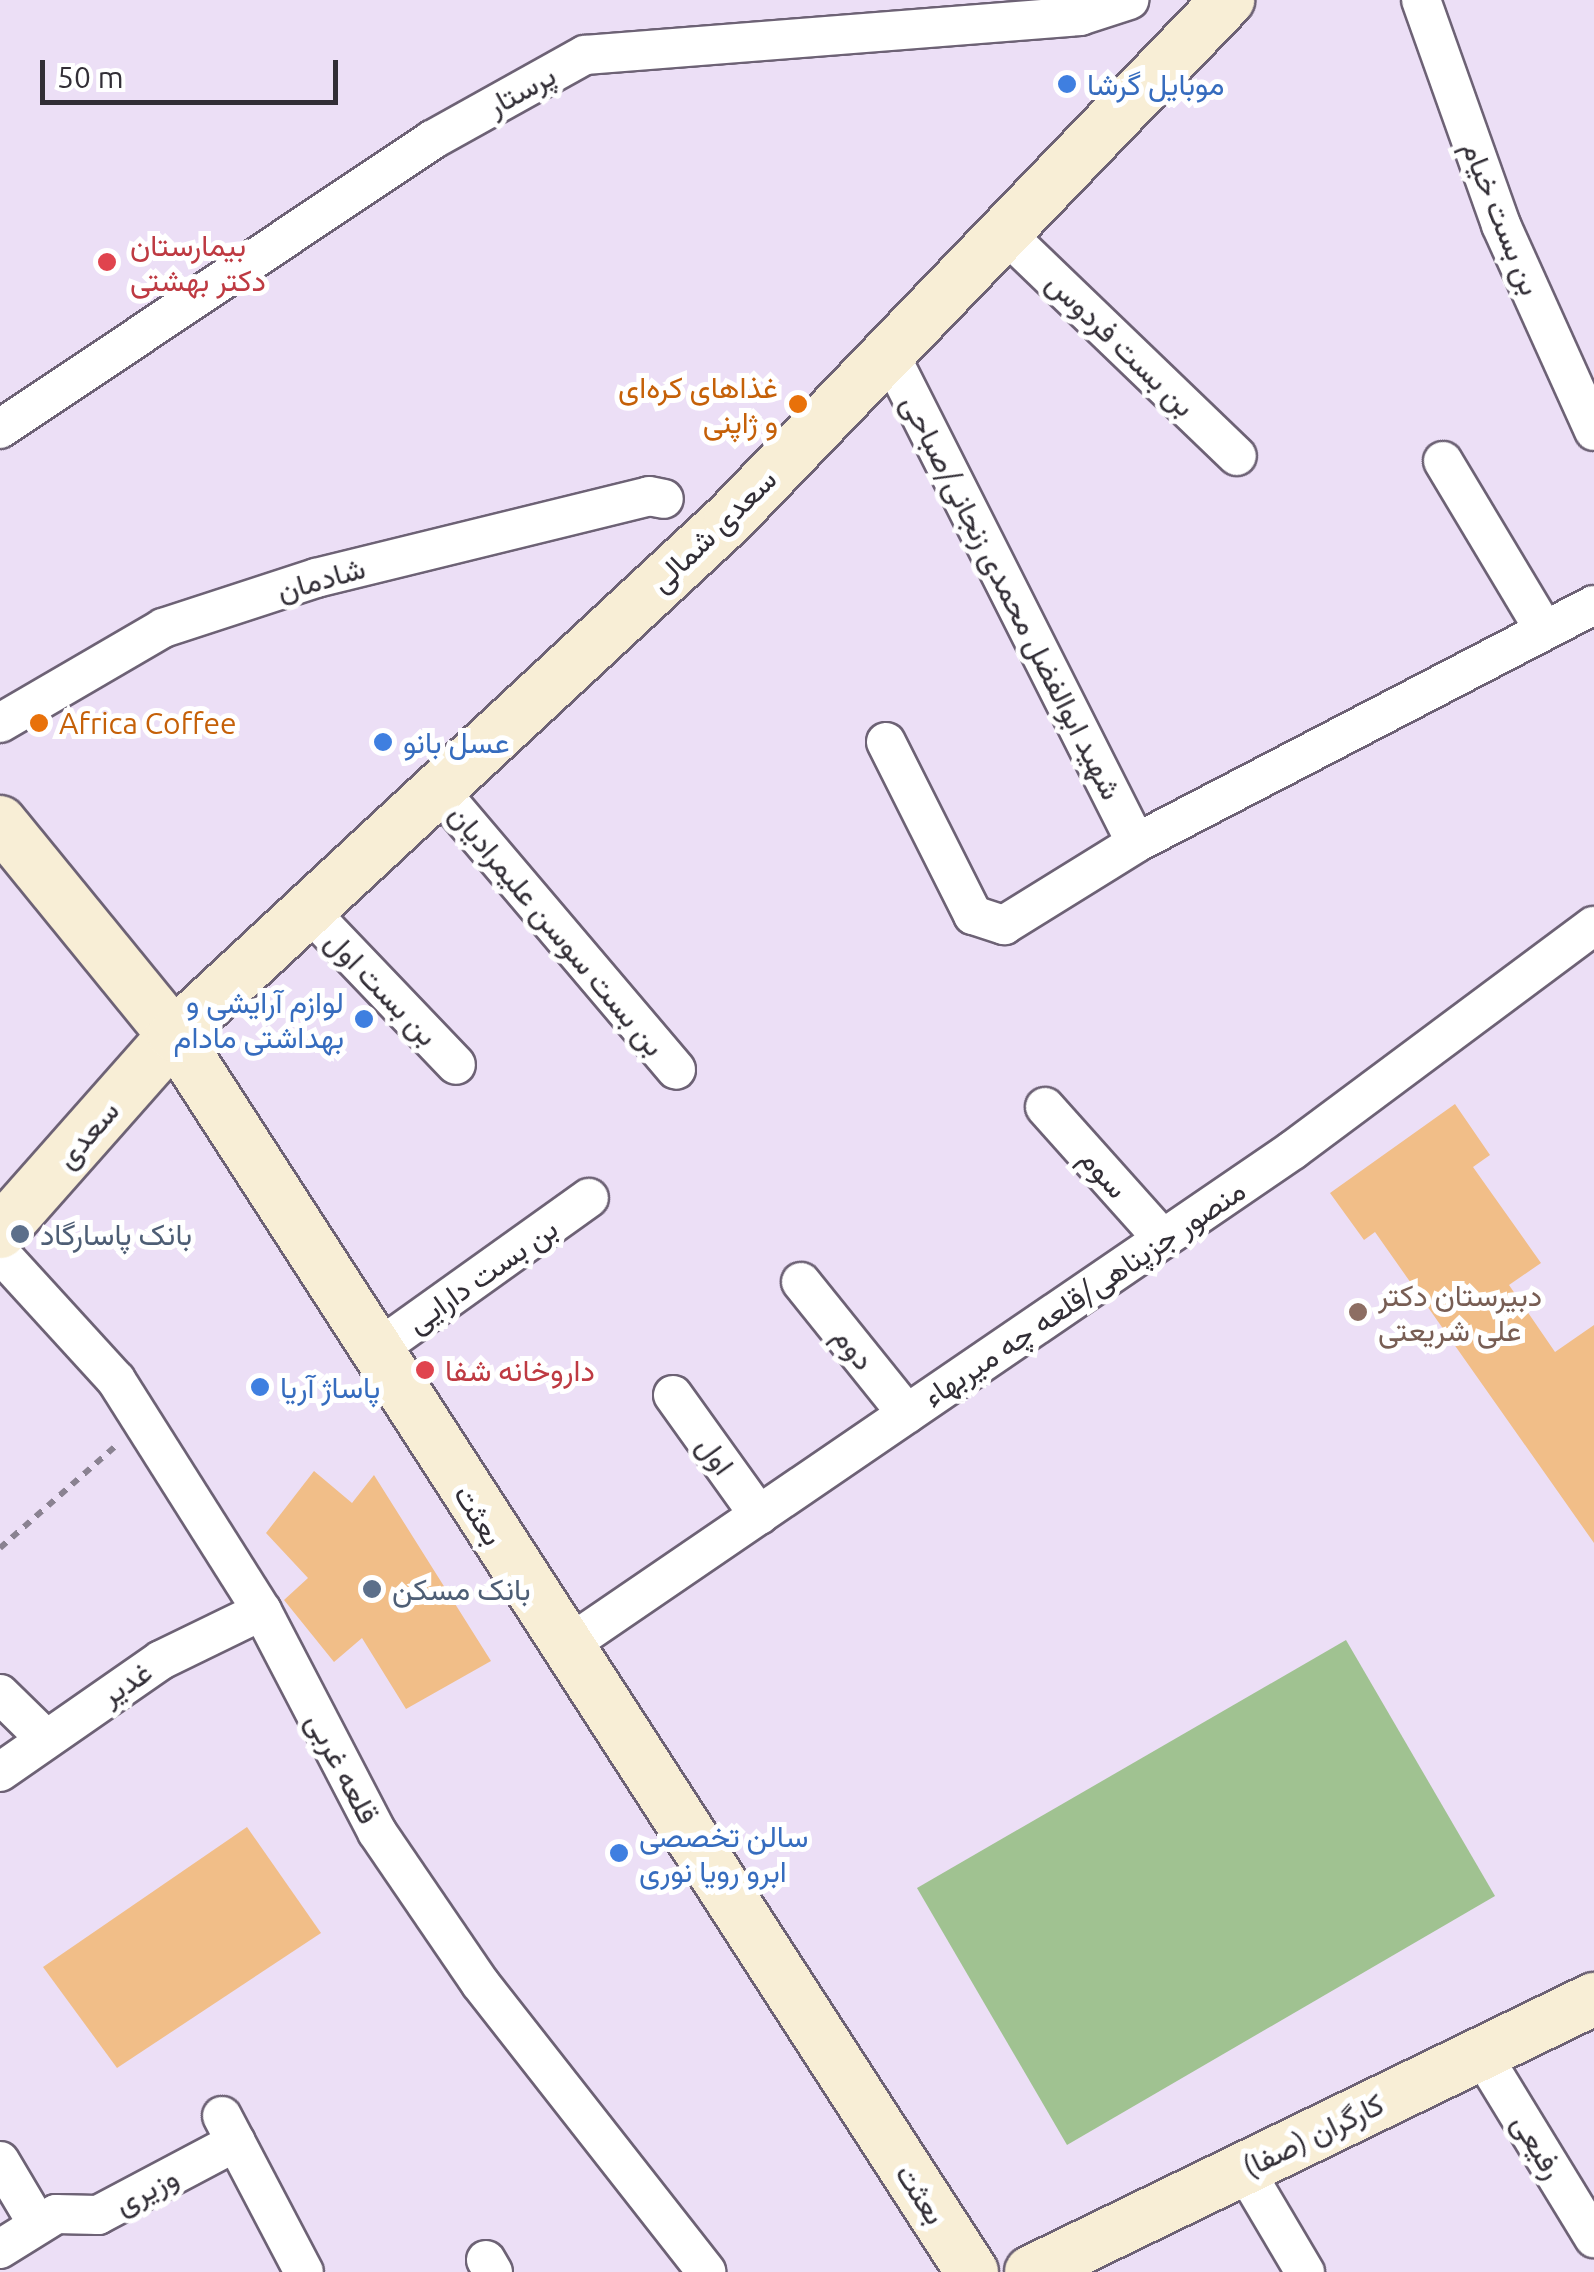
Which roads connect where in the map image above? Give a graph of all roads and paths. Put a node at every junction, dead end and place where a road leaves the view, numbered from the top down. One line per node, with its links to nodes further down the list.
1 (1130, 0): 4 (street, پرستار)
2 (1228, 0): 5 (main road, سعدی شمالی)
3 (1421, 0): 8 (street, بن بست خیام)
4 (1075, 8): 7 (street, پرستار)
5 (1004, 232): 6 (main road, سعدی شمالی); 9 (street, بن بست فردوس)
6 (888, 351): 16 (main road, سعدی شمالی); 18 (street, شهید ابوالفضل محمدی زنجانی/صباحی)
7 (0, 429)
8 (1594, 432)
9 (1237, 456)
10 (1443, 461): 13 (street)
11 (664, 500): 14 (street, شادمان)
12 (1594, 605): 13 (street)
13 (1544, 630): 18 (street)
14 (0, 724)
15 (886, 742): 18 (street)
16 (438, 789): 19 (main road, سعدی شمالی); 23 (street, بن بست سوسن علیمرادیان)
17 (0, 822): 21 (main road, بعثت)
18 (1136, 843)
19 (308, 910): 21 (main road, سعدی شمالی); 22 (street, بن بست اول)
20 (1594, 926): 27 (street, منصور جزپناهی/قلعه چه میربهاء)
21 (174, 1036): 26 (main road, سعدی); 30 (main road, بعثت)
22 (456, 1065)
23 (676, 1070)
24 (1045, 1106): 27 (street, سوم)
25 (589, 1198): 30 (street, بن بست دارایی)
26 (0, 1232)
27 (1163, 1239): 32 (street, منصور جزپناهی/قلعه چه میربهاء)
28 (0, 1253): 33 (street, قلعه غربی)
29 (801, 1282): 32 (street, دوم)
30 (375, 1351): 37 (main road, بعثت)
31 (673, 1395): 34 (street, اول)
32 (906, 1414): 34 (street, منصور جزپناهی/قلعه چه میربهاء)
33 (144, 1422): 35 (path); 36 (street, قلعه غربی)
34 (758, 1515): 37 (street, منصور جزپناهی/قلعه چه میربهاء)
35 (0, 1548)
36 (262, 1610): 39 (street, غدیر); 49 (street, قلعه غربی)
37 (564, 1648): 50 (main road, بعثت)
38 (0, 1694): 39 (street)
39 (45, 1738): 40 (street, غدیر)
40 (0, 1772)
41 (1594, 1998): 42 (main road, کارگران (صفا))
42 (1481, 2053): 44 (main road, کارگران (صفا)); 46 (street, رفیعی)
43 (0, 2161): 45 (street)
44 (1244, 2169): 51 (main road, کارگران (صفا)); 52 (street)
45 (38, 2226): 47 (street, وزیری); 48 (street, وزیری)
46 (1594, 2238)
47 (0, 2249)
48 (304, 2272)
49 (707, 2272)
50 (972, 2272)
51 (1032, 2272)
52 (1305, 2272)

